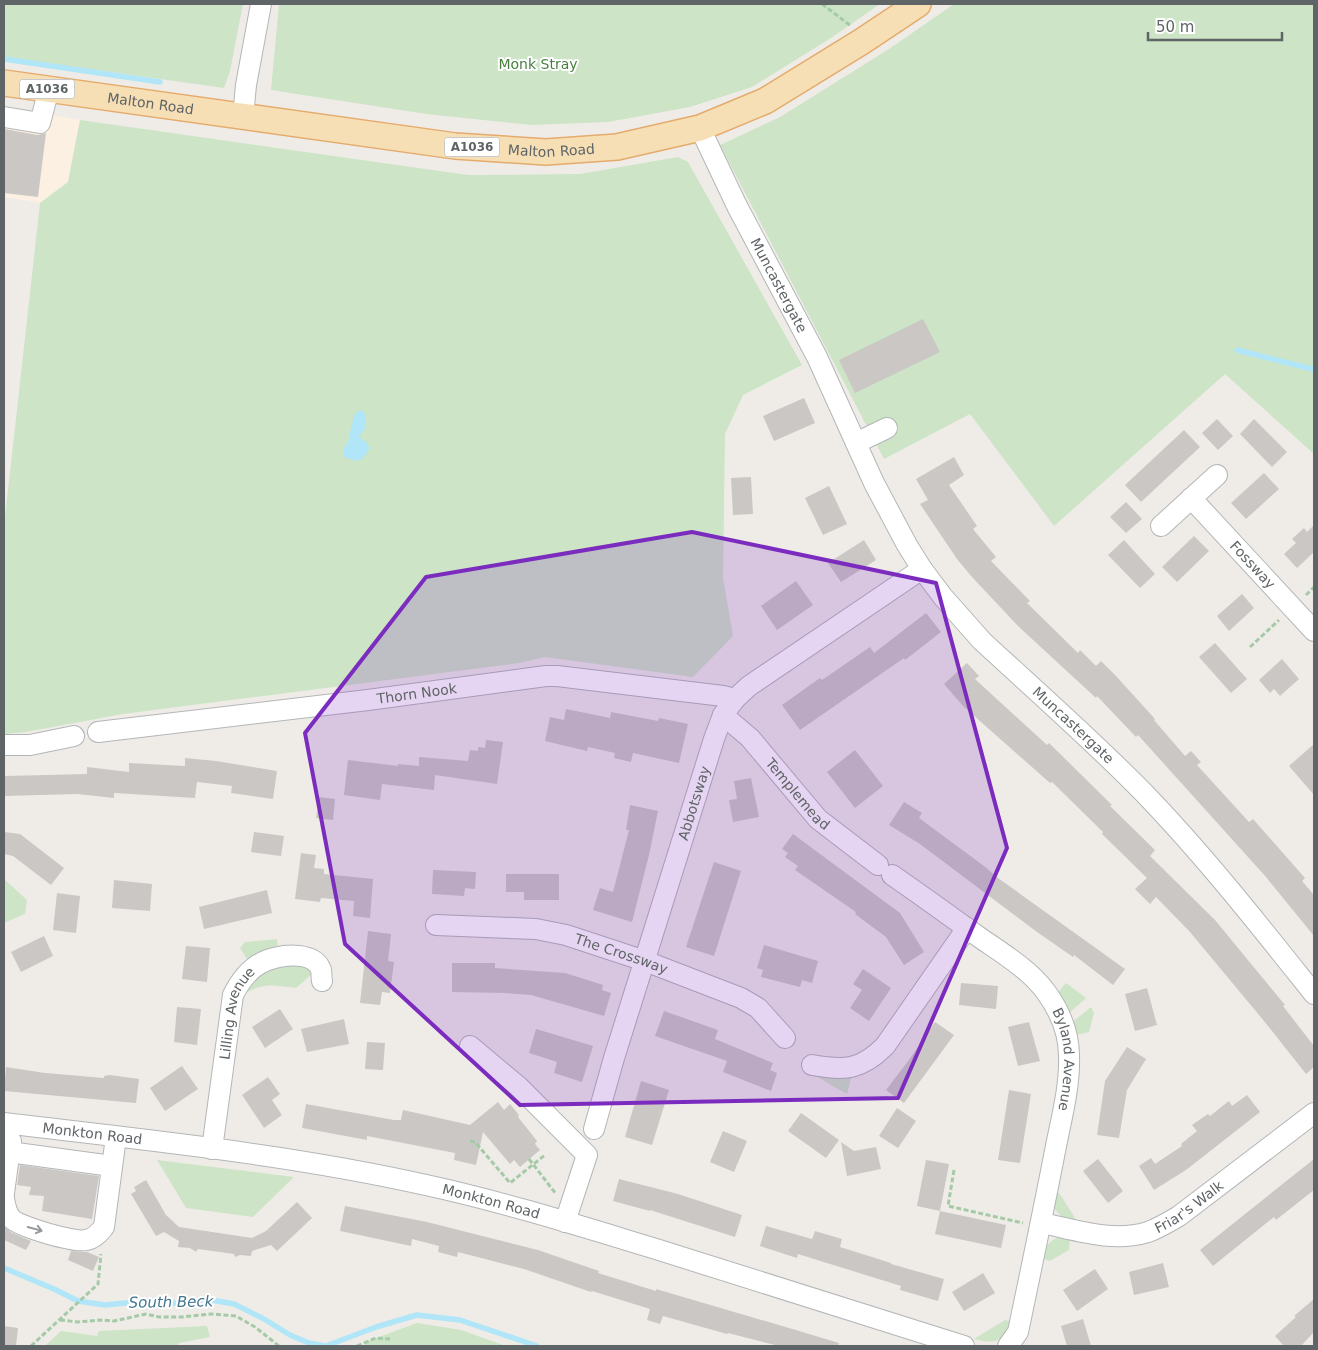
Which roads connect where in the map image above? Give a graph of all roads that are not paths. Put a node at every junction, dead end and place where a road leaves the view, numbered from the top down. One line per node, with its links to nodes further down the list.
1 (261, 4): 6 (street)
2 (918, 4): 7 (main road, Malton Road / A1036)
3 (4, 83): 4 (main road, Malton Road / A1036)
4 (49, 89): 5 (street); 6 (main road, Malton Road / A1036)
5 (4, 117)
6 (243, 117): 7 (main road, Malton Road / A1036)
7 (700, 128): 9 (street, Muncastergate)
8 (887, 428): 9 (street)
9 (856, 444): 13 (street, Muncastergate)
10 (1217, 474): 11 (street)
11 (1191, 498): 12 (street); 14 (street, Fossway)
12 (1161, 526)
13 (922, 570): 15 (street, Abbotsway); 25 (street, Muncastergate)
14 (1314, 632)
15 (735, 699): 16 (street, Abbotsway); 17 (street, Thorn Nook)
16 (723, 715): 20 (street, Templemead); 23 (street, Abbotsway)
17 (98, 732)
18 (74, 736): 19 (street)
19 (4, 745)
20 (885, 870): 22 (street, Byland Avenue)
21 (436, 925): 23 (street, The Crossway)
22 (967, 928): 28 (street); 39 (street, Byland Avenue)
23 (645, 961): 26 (street, The Crossway); 31 (street, Abbotsway)
24 (322, 981): 33 (street, Lilling Avenue)
25 (1314, 994)
26 (785, 1038)
27 (470, 1046): 38 (street)
28 (812, 1065)
29 (1314, 1113): 39 (street, Friar's Walk)
30 (8, 1123): 32 (street, Monkton Road); 34 (street)
31 (594, 1129)
32 (116, 1137): 33 (street, Monkton Road); 35 (street)
33 (212, 1149): 38 (street, Monkton Road)
34 (9, 1152): 35 (street); 36 (street)
35 (112, 1166): 37 (street, one-way to 35)
36 (4, 1193)
37 (4, 1198)
38 (567, 1216): 40 (street, Monkton Road)
39 (1041, 1225): 41 (street, Byland Avenue)
40 (964, 1346)
41 (1008, 1346)

